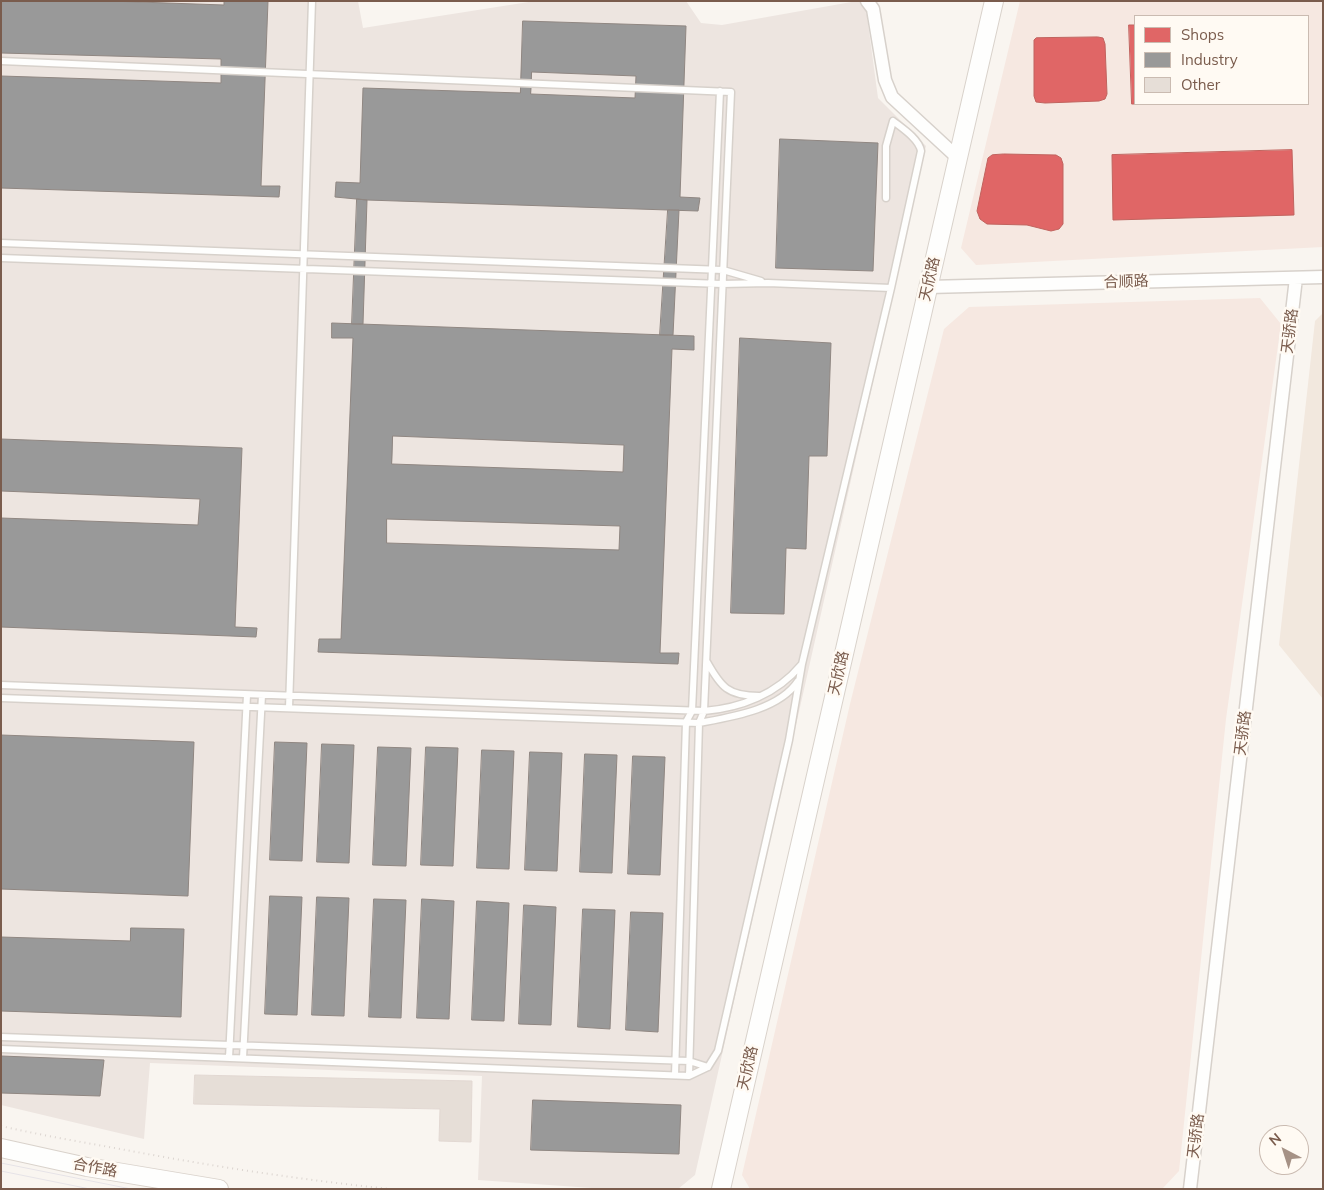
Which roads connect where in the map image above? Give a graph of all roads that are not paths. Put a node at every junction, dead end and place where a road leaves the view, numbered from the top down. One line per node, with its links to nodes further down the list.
1 (312, 1): 5 (lane)
2 (866, 1): 7 (street)
3 (994, 1): 7 (street, 天欣路)
4 (1, 61): 5 (lane)
5 (310, 74): 6 (lane); 10 (lane)
6 (720, 91): 13 (lane); 14 (lane)
7 (958, 158): 20 (street, 天欣路)
8 (886, 198): 21 (lane)
9 (1, 243): 10 (lane)
10 (304, 254): 12 (lane); 13 (lane)
11 (1, 258): 12 (lane)
12 (303, 269): 18 (lane); 27 (lane)
13 (712, 270): 14 (lane); 18 (lane)
14 (723, 270): 17 (lane); 19 (lane)
15 (1323, 277): 16 (street, 合顺路)
16 (1296, 278): 20 (street, 合顺路); 51 (street, 天骄路)
17 (768, 283): 19 (lane); 21 (lane)
18 (712, 284): 19 (lane); 33 (lane)
19 (722, 284): 22 (lane)
20 (928, 287): 50 (street, 天欣路)
21 (891, 288): 23 (lane)
22 (706, 660): 28 (lane); 34 (lane)
23 (802, 664): 28 (lane); 36 (lane); 45 (lane)
24 (1, 686): 25 (lane)
25 (247, 694): 26 (lane); 30 (lane)
26 (262, 695): 27 (lane); 31 (lane)
27 (289, 696): 32 (lane); 33 (lane)
28 (762, 696): 34 (lane)
29 (1, 698): 30 (lane)
30 (246, 706): 31 (lane); 38 (lane)
31 (262, 707): 32 (lane); 39 (lane)
32 (289, 708): 35 (lane)
33 (692, 711): 34 (lane); 35 (lane)
34 (704, 711): 36 (lane)
35 (686, 722): 36 (lane); 43 (lane)
36 (699, 723): 44 (lane)
37 (1, 1037): 38 (lane)
38 (229, 1045): 39 (lane); 41 (lane)
39 (243, 1046): 42 (lane); 43 (lane)
40 (1, 1049): 41 (lane)
41 (229, 1058): 42 (lane)
42 (242, 1058): 46 (lane)
43 (676, 1061): 44 (lane); 46 (lane)
44 (689, 1061): 45 (lane); 47 (lane)
45 (708, 1066): 47 (lane)
46 (675, 1075): 47 (lane)
47 (689, 1076)
48 (1, 1148): 49 (street, 合作路)
49 (219, 1189)
50 (720, 1189)
51 (1190, 1189)

